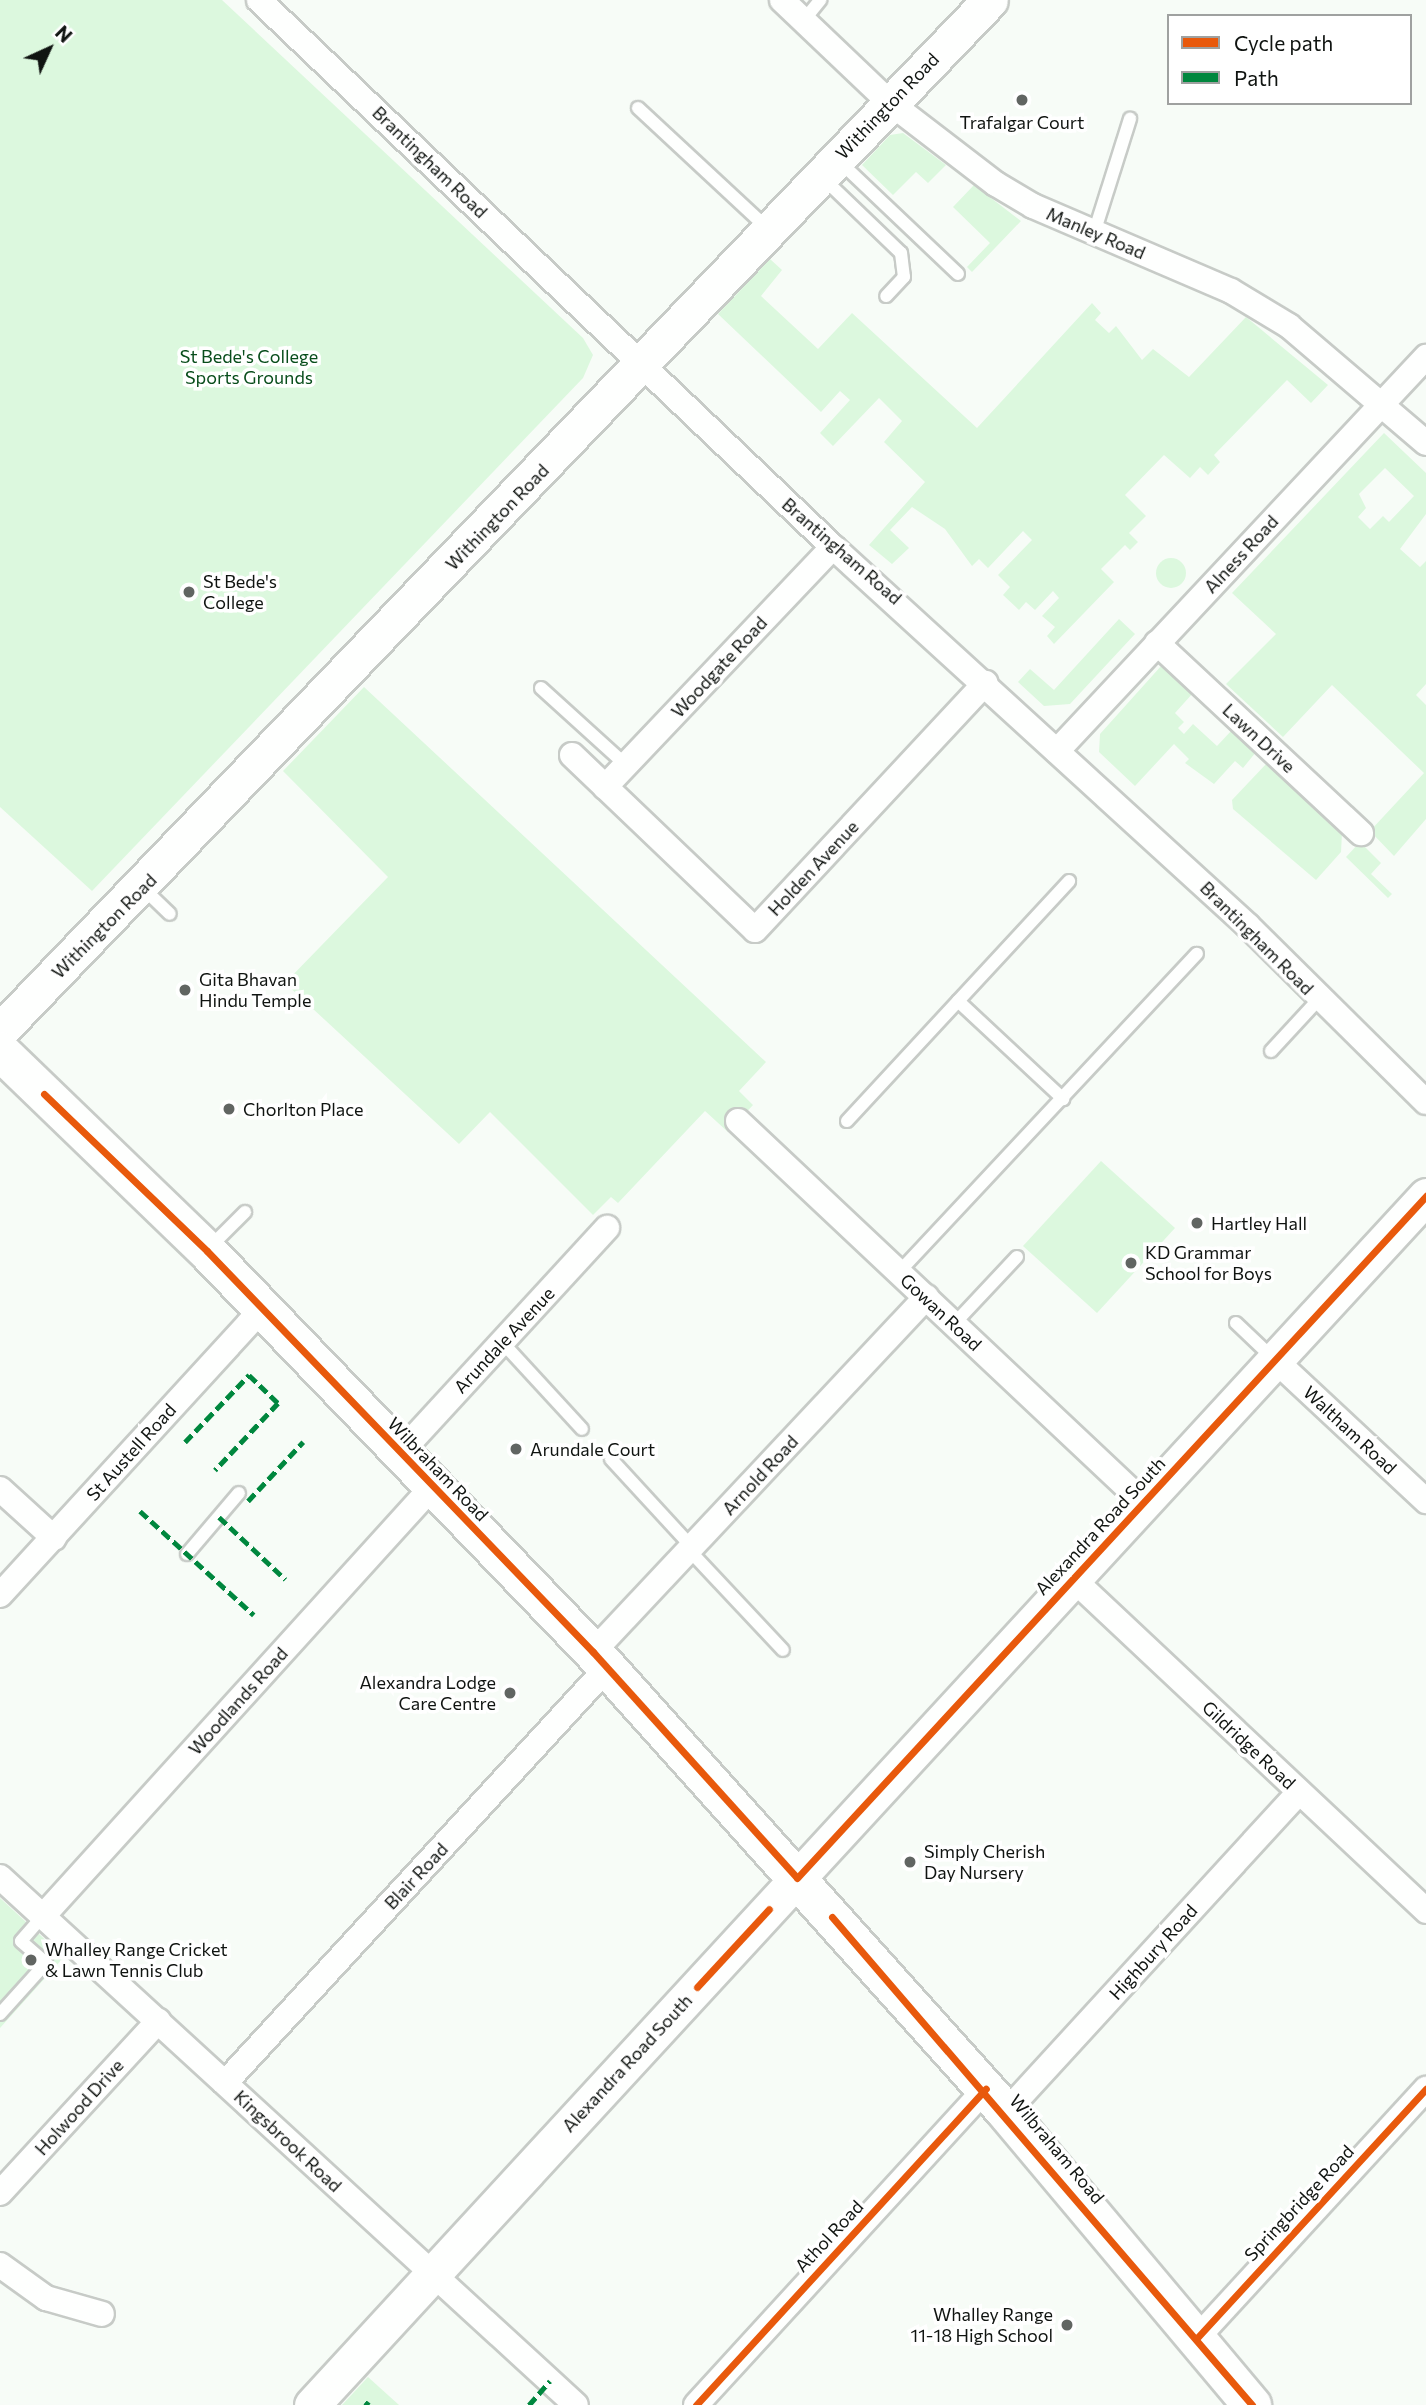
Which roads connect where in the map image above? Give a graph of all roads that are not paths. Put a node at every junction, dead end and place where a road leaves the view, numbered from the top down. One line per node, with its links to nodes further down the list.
1 (259, 0): 15 (street, Brantingham Road)
2 (782, 0): 5 (street, Manley Road)
3 (820, 0): 5 (lane)
4 (990, 0): 6 (street, Withington Road)
5 (804, 20): 6 (street, Manley Road)
6 (889, 102): 9 (street, Withington Road); 11 (street, Manley Road)
7 (638, 108): 10 (lane)
8 (1130, 119): 11 (lane)
9 (828, 167): 10 (street, Withington Road); 12 (lane); 13 (lane)
10 (769, 230): 15 (street, Withington Road)
11 (1094, 233): 16 (street, Manley Road)
12 (958, 274)
13 (886, 296)
14 (1426, 357): 16 (street, Alness Road)
15 (643, 365): 18 (street, Brantingham Road); 28 (street, Withington Road)
16 (1383, 403): 17 (street, Manley Road); 19 (street, Alness Road)
17 (1426, 443)
18 (833, 547): 20 (street, Brantingham Road); 24 (street, Woodgate Road)
19 (1157, 643): 22 (street, Alness Road); 26 (street, Lawn Drive)
20 (985, 683): 22 (street, Brantingham Road); 25 (street, Holden Avenue)
21 (541, 688): 24 (lane)
22 (1057, 751): 33 (street, Brantingham Road)
23 (572, 755): 25 (street, Holden Avenue)
24 (626, 765): 25 (street, Woodgate Road)
25 (605, 787)
26 (1362, 833)
27 (1069, 881): 34 (lane)
28 (142, 888): 29 (lane); 31 (street, Withington Road)
29 (170, 914)
30 (1197, 954): 38 (lane)
31 (44, 985): 32 (street); 35 (street, Withington Road)
32 (0, 999)
33 (1318, 1000): 37 (lane); 39 (street, Brantingham Road)
34 (958, 1001): 38 (lane); 41 (lane)
35 (0, 1031)
36 (0, 1051): 45 (highway, Wilbraham Road)
37 (1271, 1051)
38 (1063, 1099): 47 (lane)
39 (1426, 1102)
40 (738, 1121): 47 (street, Gowan Road)
41 (847, 1121)
42 (1426, 1196): 53 (street, Alexandra Road South)
43 (245, 1212): 45 (lane)
44 (607, 1228): 52 (street, Arundale Avenue)
45 (206, 1251): 49 (highway, Wilbraham Road)
46 (1017, 1257): 51 (lane)
47 (899, 1272): 48 (street, Gowan Road)
48 (926, 1297): 51 (street, Gowan Road); 63 (street, Arnold Road)
49 (262, 1309): 55 (highway, Wilbraham Road); 62 (street, St Austell Road)
50 (1236, 1323): 53 (lane)
51 (954, 1324): 61 (street, Gowan Road)
52 (502, 1342): 54 (lane); 55 (street, Arundale Avenue)
53 (1275, 1360): 60 (street, Waltham Road); 61 (street, Alexandra Road South)
54 (582, 1429)
55 (400, 1452): 57 (highway, Wilbraham Road)
56 (611, 1459): 63 (lane)
57 (433, 1486): 68 (highway, Wilbraham Road); 73 (street, Woodlands Road)
58 (0, 1489): 62 (street)
59 (239, 1493): 64 (lane)
60 (1426, 1501)
61 (1144, 1503): 65 (street, Alexandra Road South)
62 (54, 1538): 66 (street, St Austell Road)
63 (691, 1549): 67 (lane); 68 (street, Arnold Road)
64 (187, 1553)
65 (1073, 1579): 69 (street, Gildridge Road); 71 (street, Alexandra Road South)
66 (0, 1595)
67 (783, 1650)
68 (600, 1660): 71 (highway, Wilbraham Road); 76 (street, Blair Road)
69 (1299, 1792): 72 (street, Gildridge Road); 78 (street, Highbury Road)
70 (0, 1877): 73 (street, Kingsbrook Road)
71 (797, 1878): 78 (highway, Wilbraham Road); 81 (street, Alexandra Road South)
72 (1426, 1911)
73 (44, 1915): 74 (lane); 75 (street, Kingsbrook Road)
74 (0, 2014)
75 (158, 2021): 76 (street, Kingsbrook Road); 79 (street, Holwood Drive)
76 (225, 2084): 81 (street, Kingsbrook Road)
77 (1426, 2089): 83 (street, Springbridge Road)
78 (996, 2101): 83 (highway, Wilbraham Road); 87 (street, Athol Road)
79 (0, 2193)
80 (0, 2264): 82 (street)
81 (432, 2274): 85 (street, Alexandra Road South); 86 (street, Kingsbrook Road)
82 (102, 2314)
83 (1196, 2339): 84 (highway, Wilbraham Road)
84 (1247, 2403)
85 (312, 2405)
86 (576, 2405)
87 (695, 2405)

